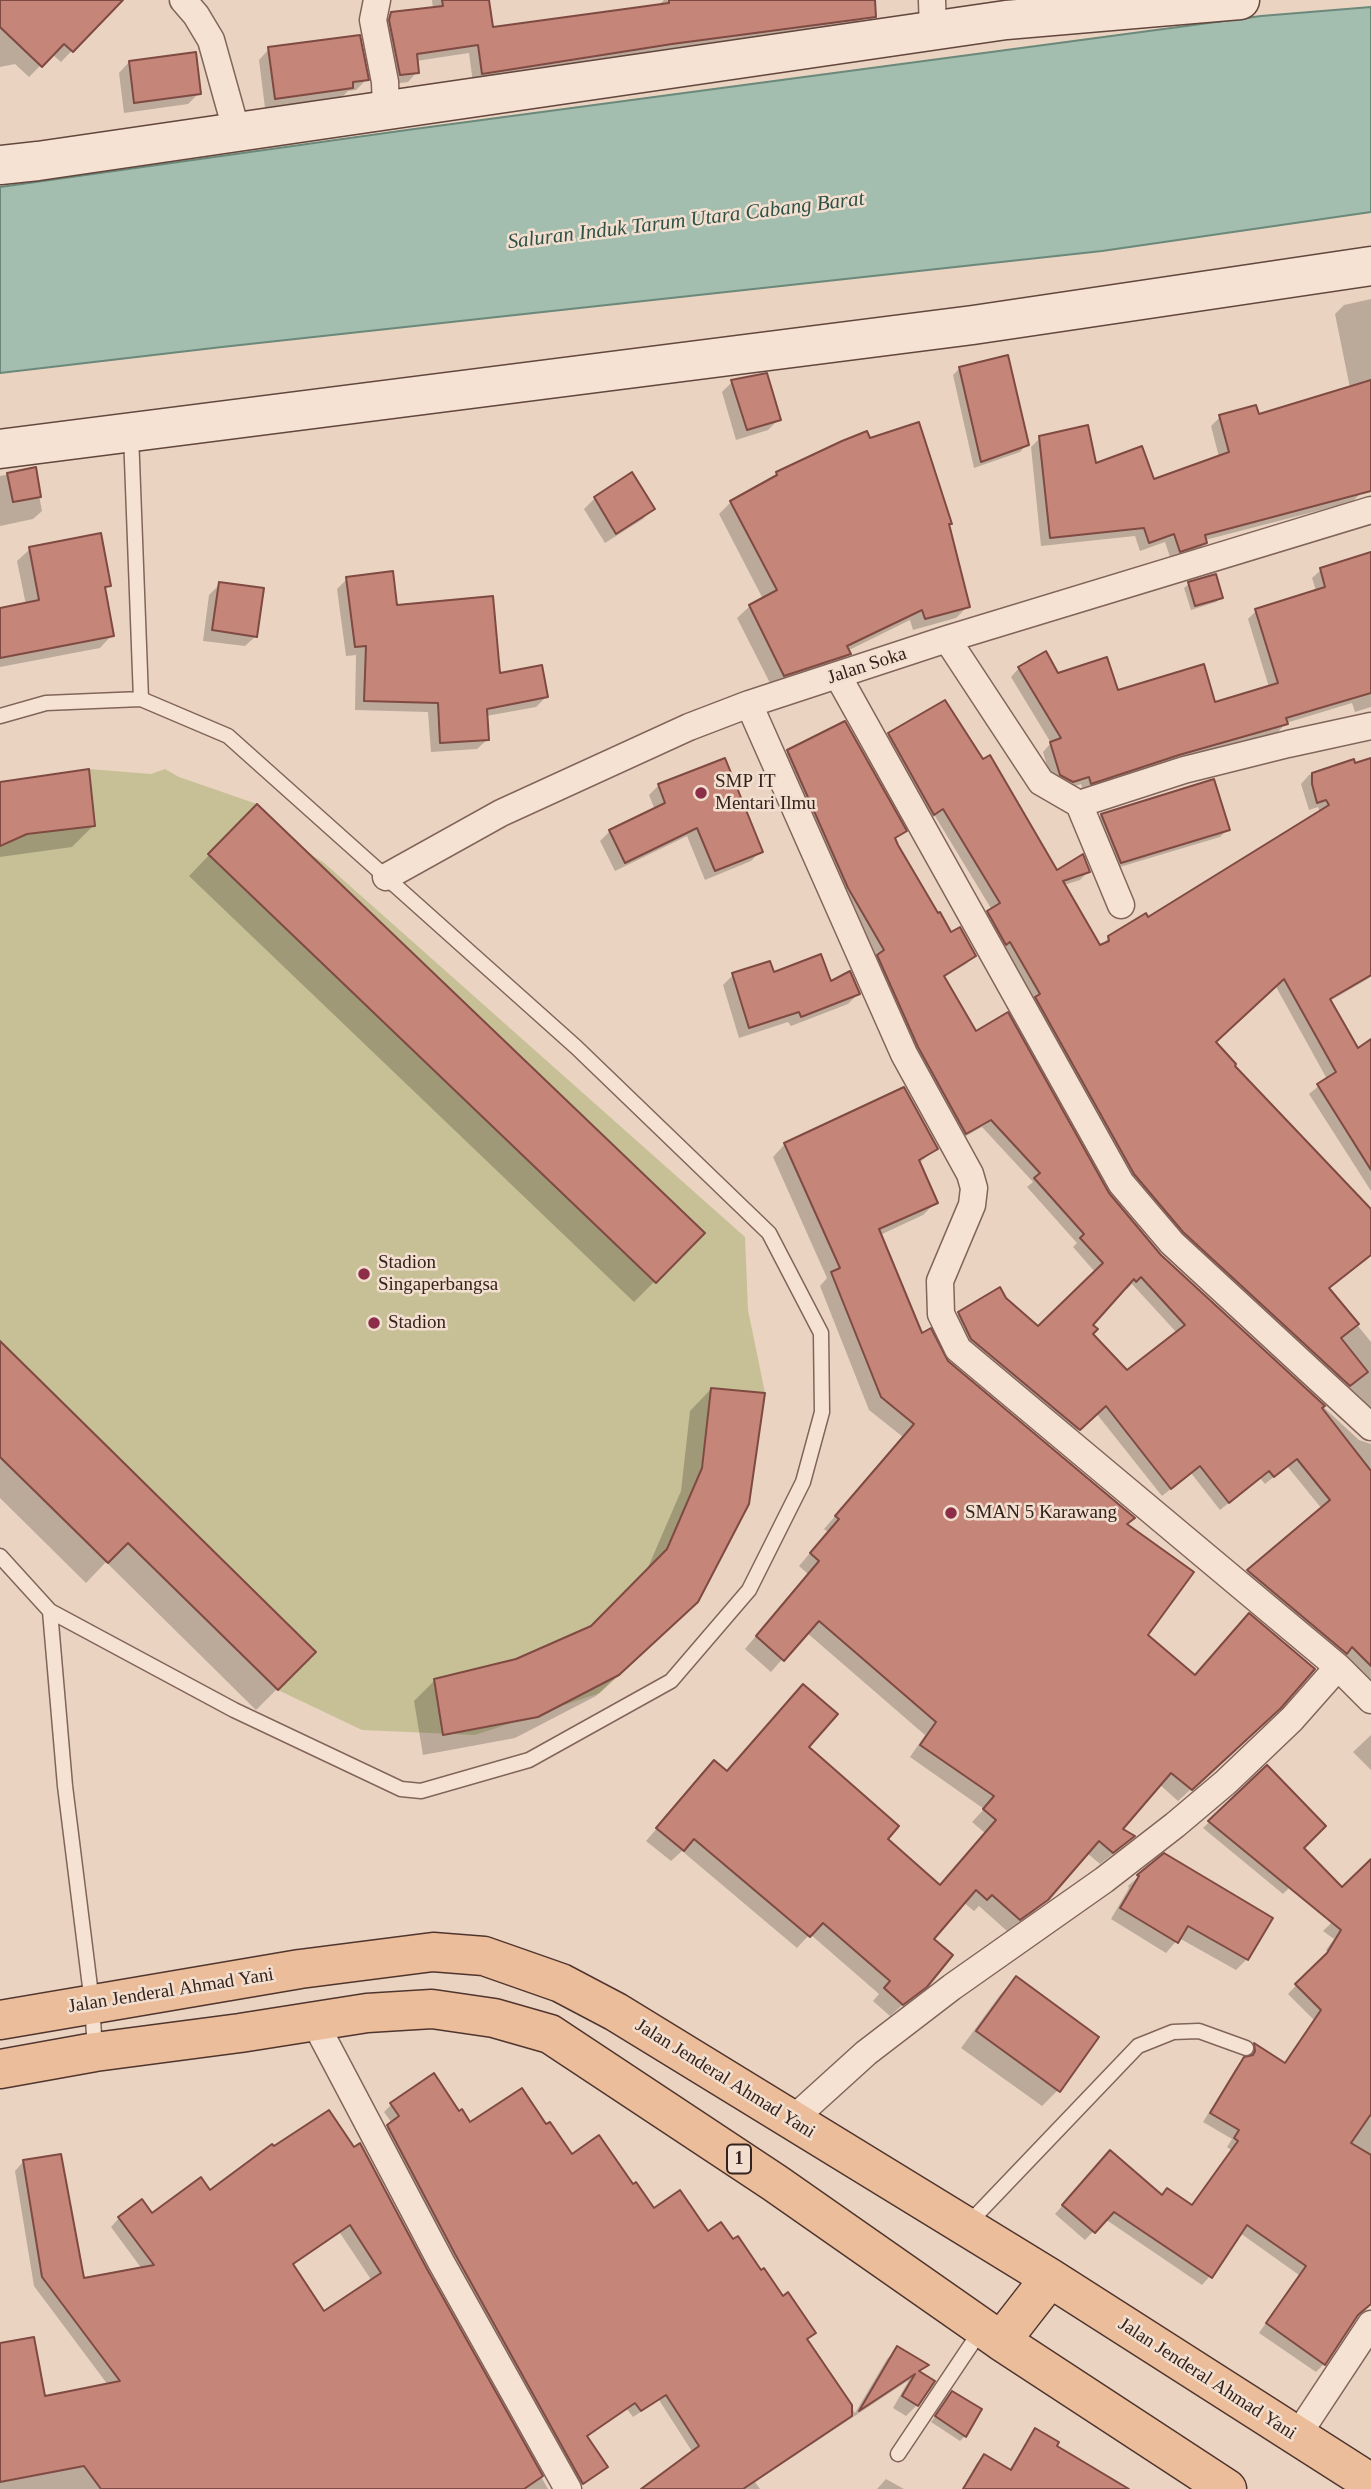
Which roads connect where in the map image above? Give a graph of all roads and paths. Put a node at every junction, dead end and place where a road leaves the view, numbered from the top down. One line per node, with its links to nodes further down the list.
1 (183, 0): 7 (street)
2 (377, 0): 6 (street)
3 (1240, 0): 4 (street)
4 (1005, 10): 5 (street)
5 (933, 16): 6 (street)
6 (386, 109): 7 (street)
7 (237, 132): 8 (street)
8 (0, 165)
9 (1371, 265): 10 (street)
10 (131, 432): 11 (street); 15 (lane)
11 (0, 449)
12 (1371, 510): 13 (street, Jalan Soka)
13 (947, 639): 14 (street, Jalan Soka); 19 (street)
14 (838, 676): 16 (street, Jalan Soka); 22 (street)
15 (141, 699): 17 (lane); 20 (lane)
16 (749, 704): 20 (street, Jalan Soka); 25 (street)
17 (0, 716)
18 (1371, 726): 19 (street)
19 (1079, 804): 21 (street)
20 (386, 877): 24 (lane)
21 (1121, 905)
22 (1371, 1427)
23 (0, 1556): 24 (lane)
24 (50, 1611): 27 (lane)
25 (1338, 1667): 26 (street); 33 (street)
26 (1371, 1700)
27 (92, 2003): 28 (main road, Jalan Jenderal Ahmad Yani); 31 (lane); 33 (main road, Jalan Jenderal Ahmad Yani)
28 (0, 2020)
29 (314, 2021): 31 (main road, 1); 37 (main road, 1); 41 (street)
30 (1246, 2048): 34 (lane)
31 (94, 2052): 32 (main road, 1)
32 (0, 2069)
33 (791, 2120): 34 (main road, Jalan Jenderal Ahmad Yani)
34 (965, 2227): 35 (main road, Jalan Jenderal Ahmad Yani)
35 (1050, 2278): 37 (main road); 38 (main road, Jalan Jenderal Ahmad Yani)
36 (1371, 2324): 38 (street)
37 (992, 2334): 39 (lane); 42 (main road, 1)
38 (1297, 2436): 40 (main road, Jalan Jenderal Ahmad Yani)
39 (898, 2454)
40 (1371, 2483)
41 (568, 2489)
42 (1227, 2489)

